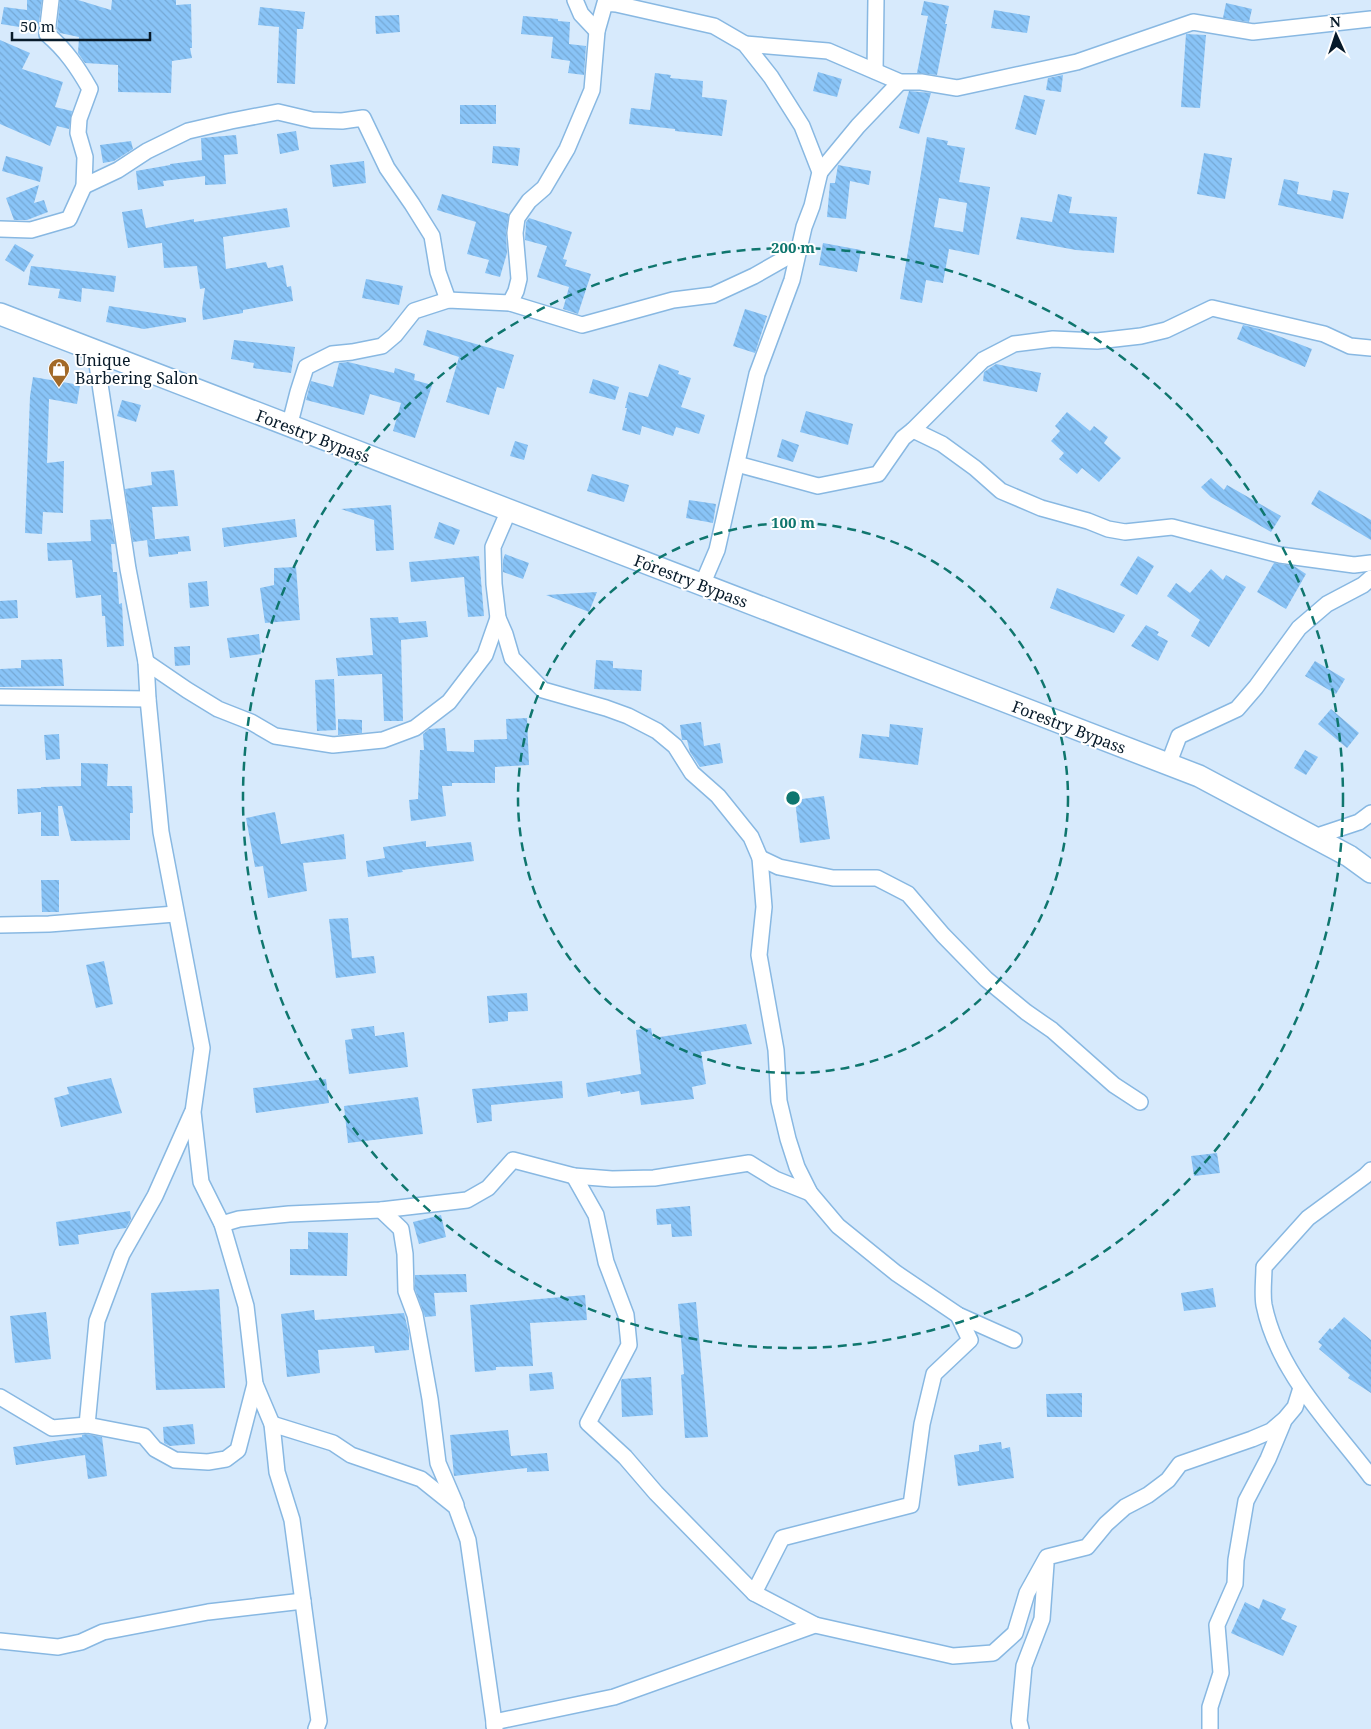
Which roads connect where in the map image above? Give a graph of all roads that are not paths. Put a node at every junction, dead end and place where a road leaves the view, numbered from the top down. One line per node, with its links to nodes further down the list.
1 (51, 0): 10 (street)
2 (575, 0): 5 (street)
3 (876, 0): 7 (street)
4 (1371, 19): 8 (street)
5 (597, 31): 6 (street); 14 (street)
6 (745, 44): 7 (street); 9 (street)
7 (875, 71): 8 (street)
8 (900, 82): 9 (street)
9 (820, 172): 12 (street)
10 (84, 186): 11 (street); 13 (street)
11 (0, 229)
12 (798, 251): 14 (street); 20 (street)
13 (448, 300): 14 (street); 18 (street)
14 (510, 303)
15 (0, 314): 17 (street, Forestry Bypass)
16 (1371, 348): 19 (street)
17 (96, 351): 18 (street, Forestry Bypass); 26 (street)
18 (289, 427): 21 (street, Forestry Bypass)
19 (913, 430): 20 (street); 22 (street)
20 (737, 464): 24 (street)
21 (509, 510): 24 (street, Forestry Bypass); 25 (street)
22 (1371, 563)
23 (1371, 578): 29 (street)
24 (702, 585): 29 (street, Forestry Bypass)
25 (498, 618): 26 (street); 32 (street)
26 (146, 662): 28 (street)
27 (0, 697): 28 (street)
28 (148, 699): 34 (street)
29 (1168, 765): 31 (street, Forestry Bypass)
30 (1371, 813): 31 (street)
31 (1314, 837): 33 (street, Forestry Bypass)
32 (760, 858): 36 (street); 40 (street)
33 (1371, 872)
34 (175, 914): 35 (street); 37 (street)
35 (0, 925)
36 (1140, 1102)
37 (193, 1112): 42 (street); 50 (street)
38 (1371, 1170): 46 (street)
39 (574, 1176): 40 (street); 41 (street); 54 (street)
40 (810, 1194): 43 (street)
41 (382, 1210): 42 (street); 52 (street)
42 (222, 1224): 45 (street)
43 (958, 1315): 44 (street); 54 (street)
44 (1014, 1340)
45 (255, 1384): 49 (street); 50 (street)
46 (1301, 1388): 48 (street); 51 (street)
47 (0, 1397): 50 (street)
48 (1285, 1419): 53 (street); 62 (street)
49 (272, 1424): 52 (street); 55 (street)
50 (87, 1425)
51 (1371, 1477)
52 (456, 1507): 59 (street)
53 (1047, 1557): 56 (street); 61 (street)
54 (754, 1593): 56 (street)
55 (303, 1601): 57 (street); 58 (street)
56 (815, 1625): 59 (street)
57 (0, 1641)
58 (318, 1725): 60 (street)
59 (496, 1727)
60 (306, 1729)
61 (1021, 1729)
62 (1210, 1729)

